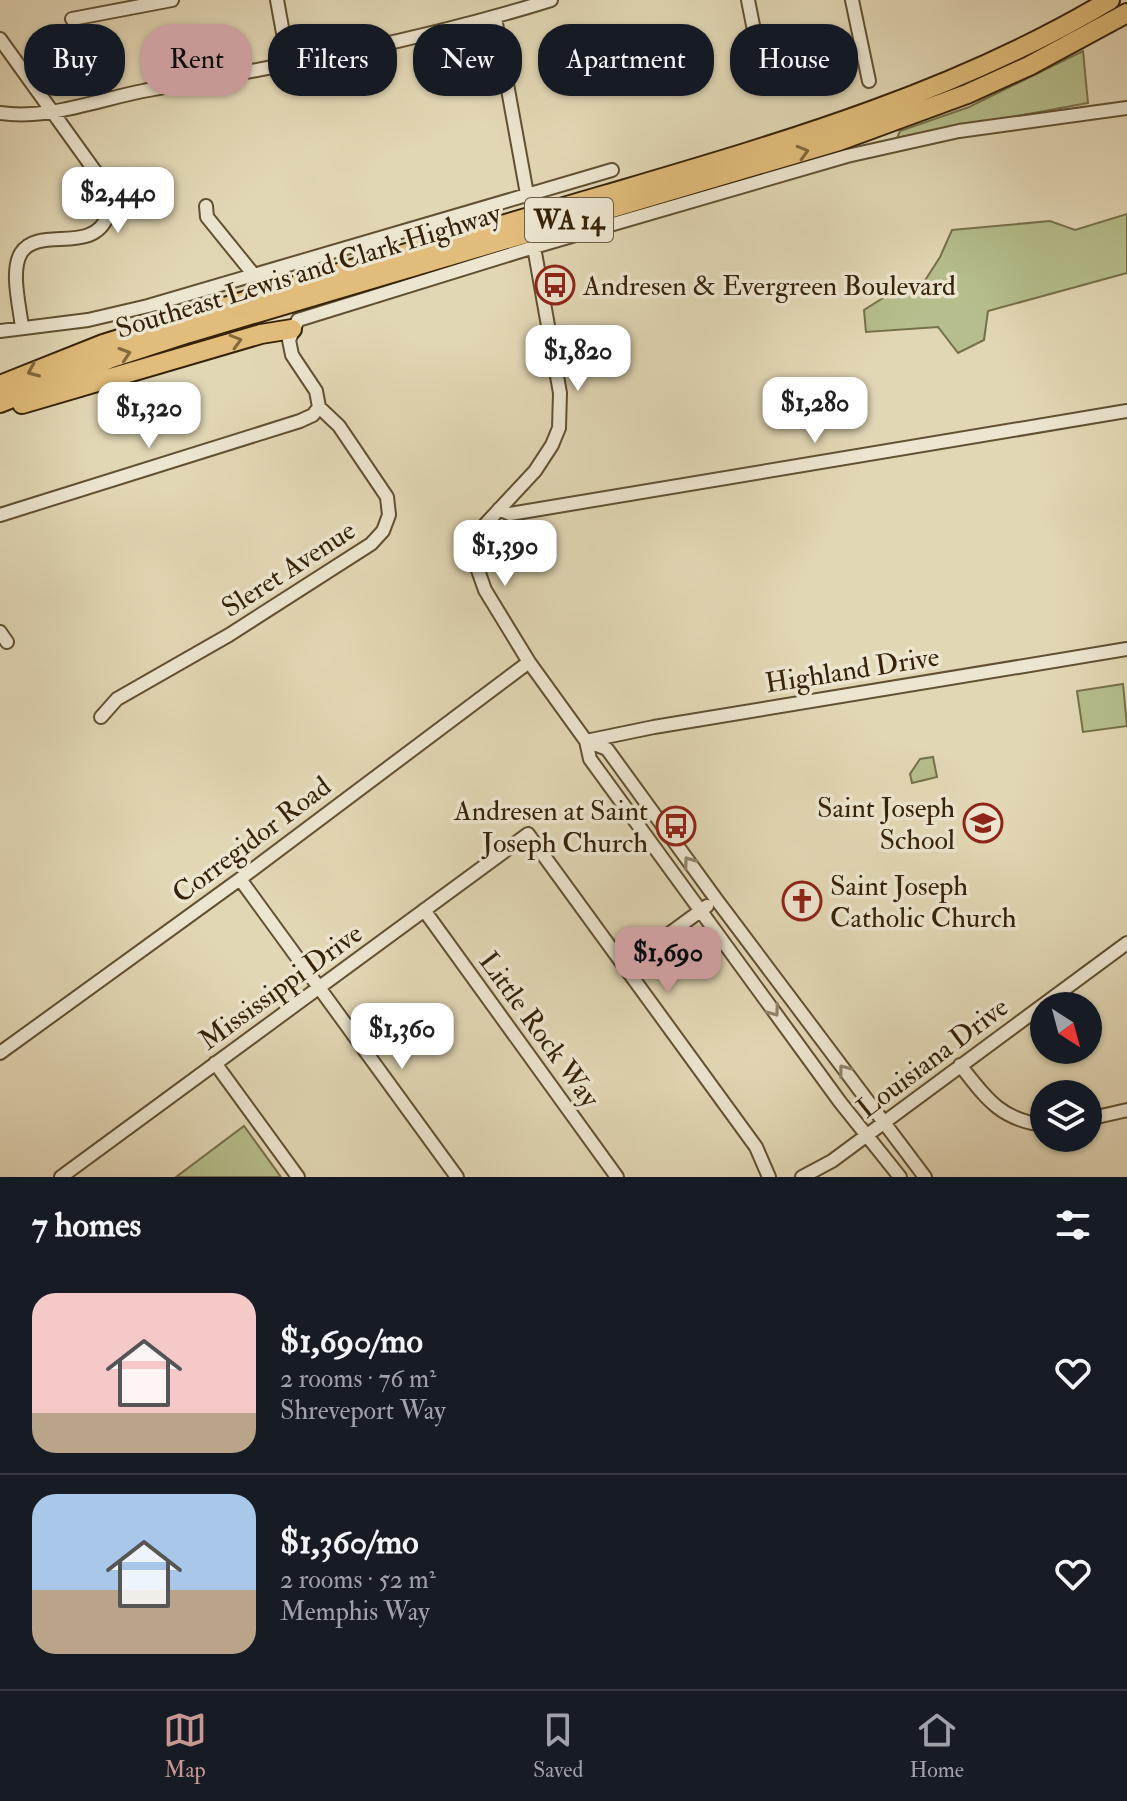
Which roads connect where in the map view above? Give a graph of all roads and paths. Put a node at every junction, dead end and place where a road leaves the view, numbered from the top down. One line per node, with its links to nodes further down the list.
1 (172, 0): 10 (street)
2 (277, 0): 11 (street)
3 (551, 0): 9 (street)
4 (748, 0): 12 (street)
5 (852, 0): 17 (street)
6 (1086, 0): 15 (highway)
7 (1110, 0): 15 (highway, Southeast Lewis and Clark Highway / WA 14)
8 (1127, 13): 30 (highway, Southeast Lewis and Clark Highway / WA 14, one-way to 8)
9 (495, 18): 14 (street); 22 (street)
10 (72, 19)
11 (281, 24)
12 (753, 24)
13 (0, 39): 19 (street)
14 (397, 41)
15 (985, 66): 29 (highway, Southeast Lewis and Clark Highway / WA 14, one-way to 29)
16 (268, 70): 19 (street)
17 (869, 81)
18 (1127, 108): 24 (street)
19 (54, 111): 20 (street); 26 (street)
20 (0, 113)
21 (612, 170): 22 (street)
22 (527, 194): 25 (street)
23 (206, 206): 25 (street)
24 (534, 247): 27 (street); 34 (street)
25 (254, 275): 26 (street)
26 (22, 328): 28 (street)
27 (292, 329): 31 (street, Sleret Avenue); 32 (highway, one-way to 27)
28 (0, 331)
29 (0, 385)
30 (0, 403)
31 (319, 407): 35 (street); 38 (street, Sleret Avenue)
32 (0, 411)
33 (1127, 411): 34 (street)
34 (499, 509): 37 (street)
35 (0, 515)
36 (1127, 649): 39 (street, Highland Drive)
37 (529, 662): 39 (street); 40 (street, Corregidor Road)
38 (101, 717)
39 (586, 741): 41 (street, one-way to 39); 43 (street)
40 (240, 879): 46 (street); 47 (street, Corregidor Road)
41 (716, 899): 43 (street); 52 (street, one-way to 41)
42 (424, 910): 45 (street, Mississippi Drive); 46 (street, Mississippi Drive); 58 (street, Little Rock Way)
43 (701, 910): 45 (street); 54 (street, one-way to 54)
44 (1127, 943): 49 (street, Louisiana Drive)
45 (624, 967): 59 (street)
46 (318, 986): 48 (street, Mississippi Drive); 57 (street)
47 (0, 1053)
48 (215, 1063): 55 (street, Mississippi Drive); 56 (street)
49 (960, 1065): 52 (street, Louisiana Drive); 53 (street)
50 (1127, 1110): 51 (street)
51 (1102, 1116)
52 (883, 1122): 54 (street, Louisiana Drive); 62 (street)
53 (1030, 1123)
54 (868, 1134): 60 (street, Louisiana Drive); 61 (street)
55 (60, 1176)
56 (298, 1177)
57 (457, 1177)
58 (617, 1177)
59 (769, 1177)
60 (802, 1177)
61 (900, 1177)
62 (925, 1177)

